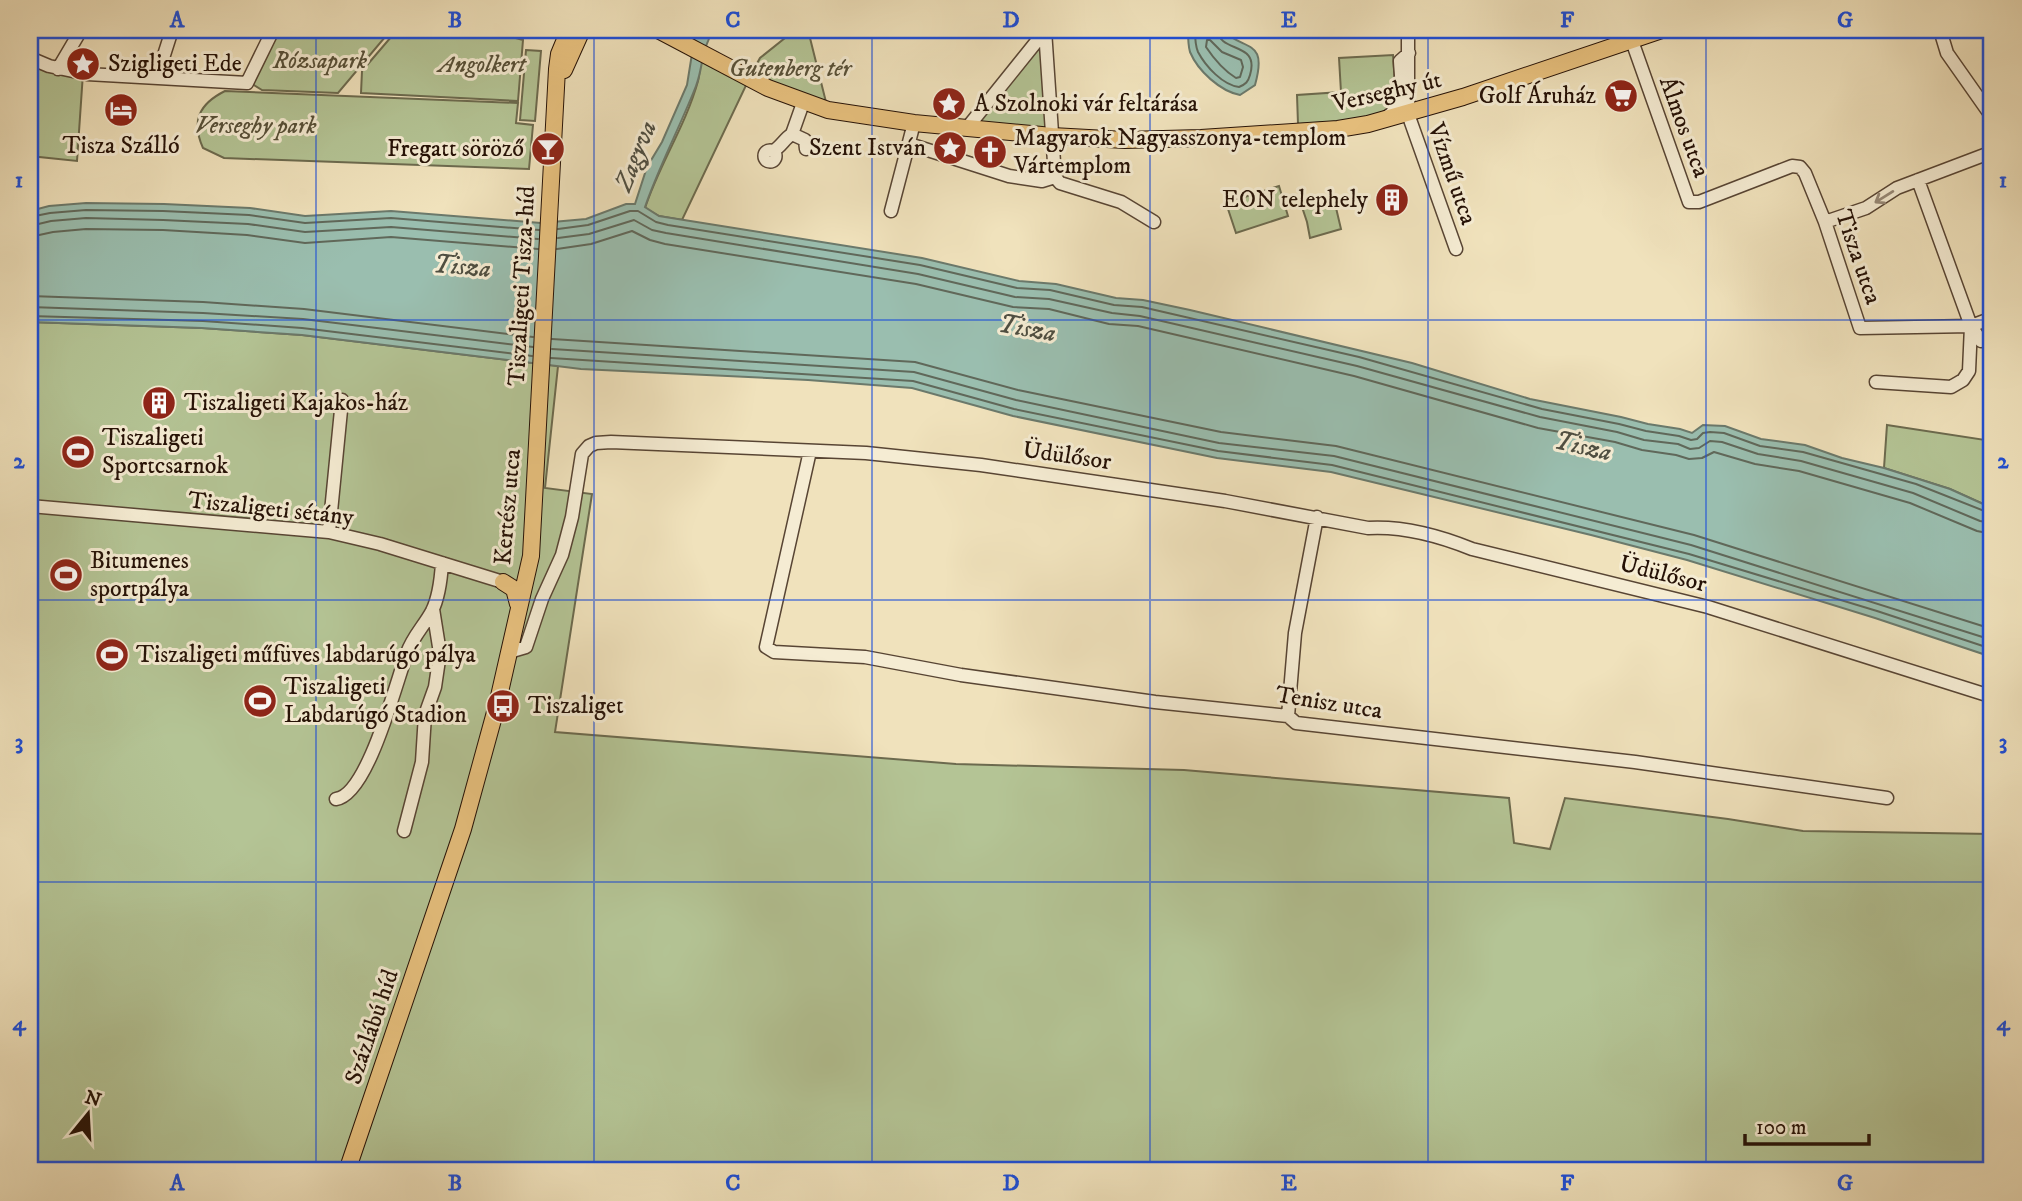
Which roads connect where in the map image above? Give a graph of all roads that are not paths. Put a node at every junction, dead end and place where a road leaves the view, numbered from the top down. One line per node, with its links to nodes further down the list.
1 (81, 30): 16 (street)
2 (172, 30): 17 (street)
3 (273, 30): 17 (street)
4 (559, 30): 14 (street)
5 (569, 30): 14 (main road, Tiszaligeti Tisza-híd)
6 (582, 30): 18 (main road)
7 (1408, 30): 13 (street)
8 (1662, 30): 12 (main road, Verseghy út)
9 (1940, 30): 21 (street)
10 (661, 31): 19 (main road)
11 (1045, 31): 24 (street); 26 (street)
12 (1632, 41): 20 (main road, Verseghy út); 31 (street, Álmos utca)
13 (1409, 53): 20 (street); 23 (street)
14 (559, 54): 18 (main road, Tiszaligeti Tisza-híd)
15 (30, 58): 16 (street)
16 (58, 69): 17 (street)
17 (157, 77)
18 (557, 89): 43 (main road, Tiszaligeti Tisza-híd)
19 (803, 103): 22 (main road, Verseghy út); 25 (street)
20 (1408, 114): 23 (main road, Verseghy út); 37 (street, Vízmű utca)
21 (1992, 117)
22 (907, 122): 24 (main road, Verseghy út); 27 (street)
23 (1380, 122): 26 (main road, Verseghy út)
24 (967, 128): 26 (main road, Verseghy út)
25 (792, 134): 28 (street); 29 (street)
26 (1052, 136): 32 (street)
27 (909, 144): 32 (street); 34 (street)
28 (806, 149)
29 (773, 151)
30 (1992, 152): 33 (street)
31 (1792, 166): 36 (street, Tisza utca)
32 (1055, 177): 35 (street)
33 (1918, 180): 36 (street, one-way to 36); 39 (street)
34 (891, 211)
35 (1154, 222)
36 (1825, 222): 39 (street, Tisza utca)
37 (1456, 249)
38 (1992, 318): 39 (street)
39 (1971, 326): 40 (street); 41 (street)
40 (1981, 341)
41 (1876, 382)
42 (342, 400): 47 (street)
43 (538, 404): 48 (main road, Kertész utca)
44 (810, 450): 46 (street, Üdülősor); 54 (street, Üdülősor); 56 (street, Tenisz utca)
45 (30, 506): 47 (street, Tiszaligeti sétány)
46 (1317, 517): 55 (street, Üdülősor); 56 (street)
47 (329, 532): 49 (street, Tiszaligeti sétány)
48 (530, 561): 50 (main road); 51 (main road, Kertész utca)
49 (442, 563): 50 (street, Tiszaligeti sétány); 52 (street)
50 (503, 582): 51 (main road); 53 (main road)
51 (523, 584): 53 (main road, Kertész utca)
52 (433, 609): 58 (street); 59 (street)
53 (518, 614): 54 (main road, Kertész utca)
54 (509, 652): 60 (main road, Kertész utca)
55 (1992, 699)
56 (1288, 716): 57 (street, Tenisz utca)
57 (1886, 798)
58 (336, 799)
59 (404, 831)
60 (440, 898): 61 (main road, Százlábú híd)
61 (347, 1171)

